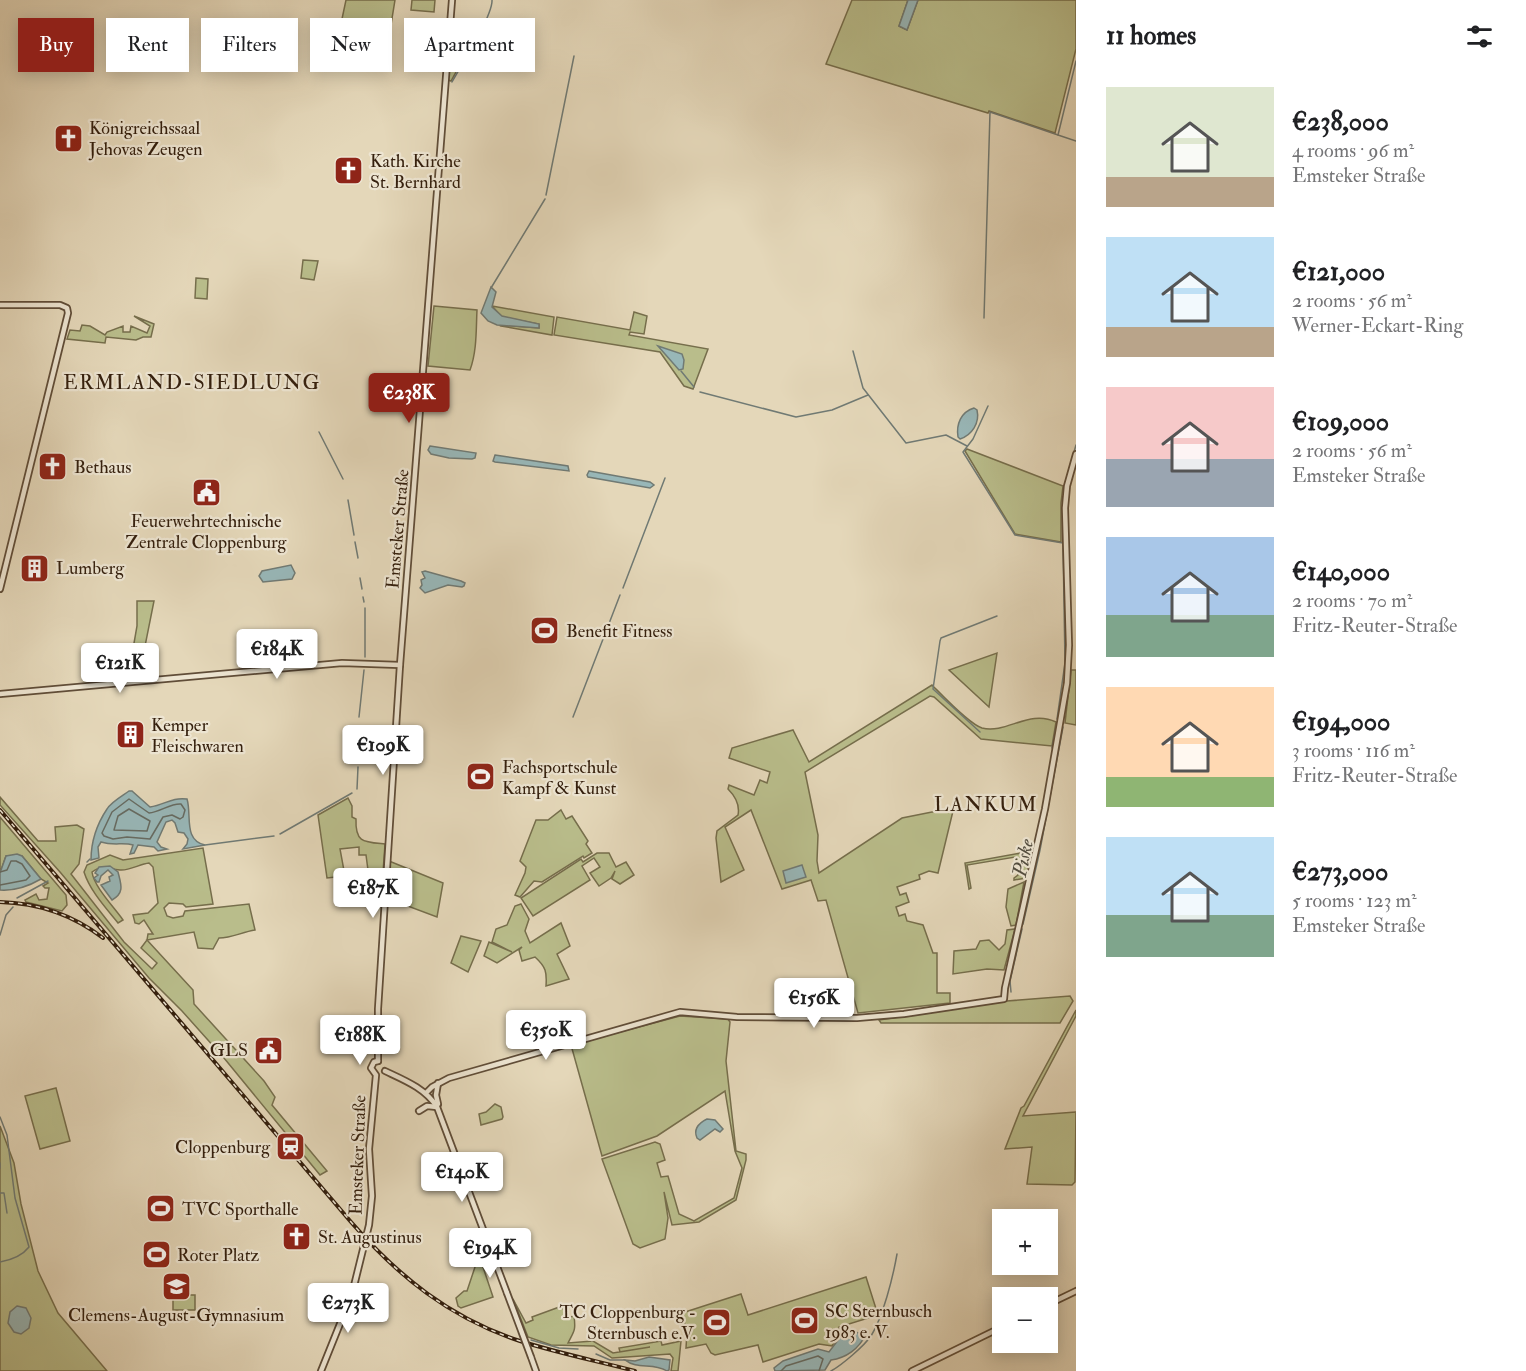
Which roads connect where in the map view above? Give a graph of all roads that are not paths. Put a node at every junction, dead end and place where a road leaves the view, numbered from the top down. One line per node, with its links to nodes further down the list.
1 (452, 0): 5 (street, Emsteker Straße)
2 (0, 305): 4 (street)
3 (1076, 454): 10 (street)
4 (0, 589)
5 (400, 665): 6 (street); 7 (street, Emsteker Straße)
6 (0, 694)
7 (378, 1061): 8 (street); 9 (street, Emsteker Straße)
8 (385, 1071): 9 (street, Emsteker Straße); 11 (street)
9 (376, 1075): 17 (street, Emsteker Straße)
10 (438, 1083): 11 (street); 12 (street)
11 (426, 1093): 12 (street)
12 (438, 1108): 13 (street); 18 (street, bridge)
13 (419, 1111)
14 (1076, 1291): 15 (street)
15 (1058, 1300)
16 (992, 1332): 19 (street)
17 (321, 1371)
18 (536, 1371)
19 (912, 1371)

